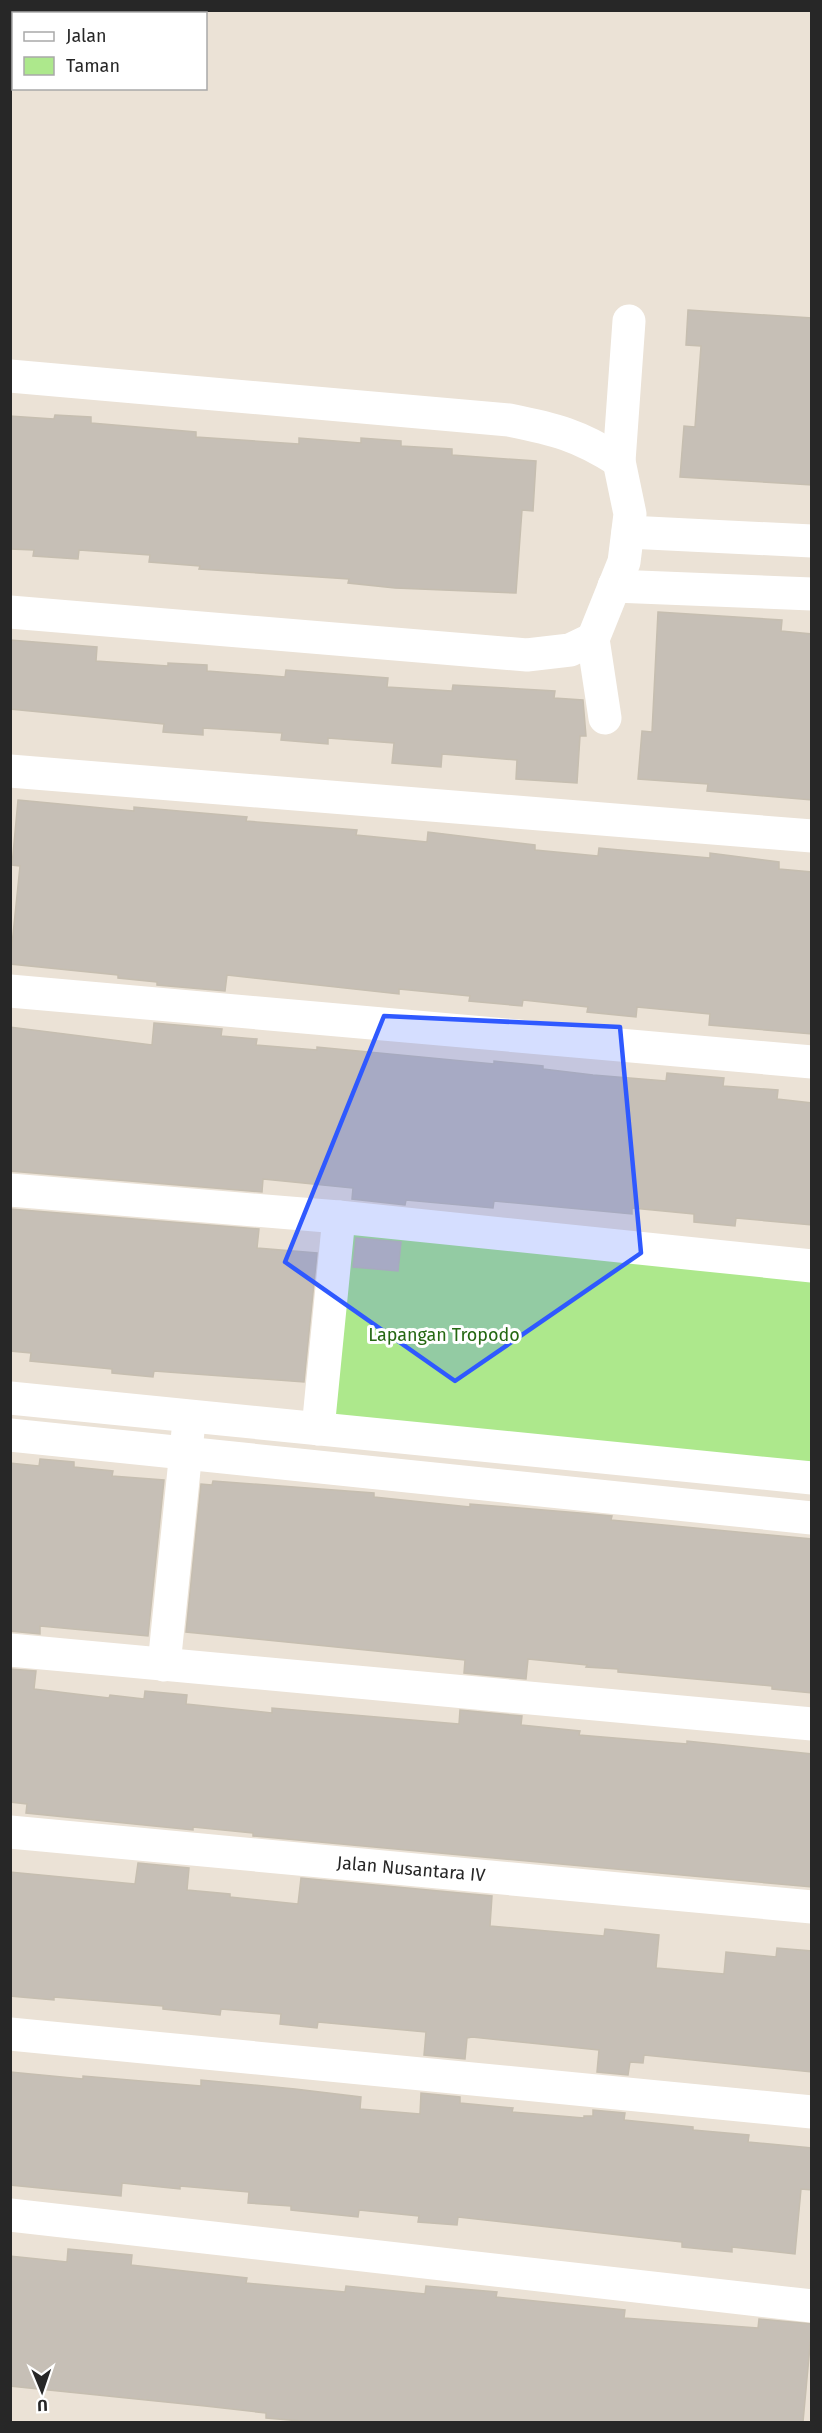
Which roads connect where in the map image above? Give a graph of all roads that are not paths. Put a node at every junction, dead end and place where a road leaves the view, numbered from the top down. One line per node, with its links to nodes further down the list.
1 (629, 321): 3 (street)
2 (10, 376): 3 (street)
3 (619, 461): 4 (street)
4 (628, 532): 5 (street); 6 (street)
5 (812, 541)
6 (614, 586): 7 (street); 9 (street)
7 (812, 594)
8 (10, 612): 9 (street)
9 (593, 639): 10 (street)
10 (605, 718)
11 (10, 771): 12 (street)
12 (812, 836)
13 (10, 991): 14 (street)
14 (812, 1062)
15 (10, 1190): 16 (street)
16 (339, 1217): 17 (street); 20 (street)
17 (812, 1266)
18 (10, 1398): 19 (street)
19 (188, 1415): 20 (street); 22 (street)
20 (318, 1429): 23 (street)
21 (10, 1435): 22 (street)
22 (187, 1453): 24 (street); 26 (street)
23 (812, 1478)
24 (812, 1518)
25 (10, 1650): 26 (street)
26 (164, 1665): 27 (street)
27 (812, 1724)
28 (10, 1832): 29 (street, Jalan Nusantara IV)
29 (812, 1907)
30 (10, 2034): 31 (street)
31 (812, 2112)
32 (10, 2215): 33 (street)
33 (812, 2306)

